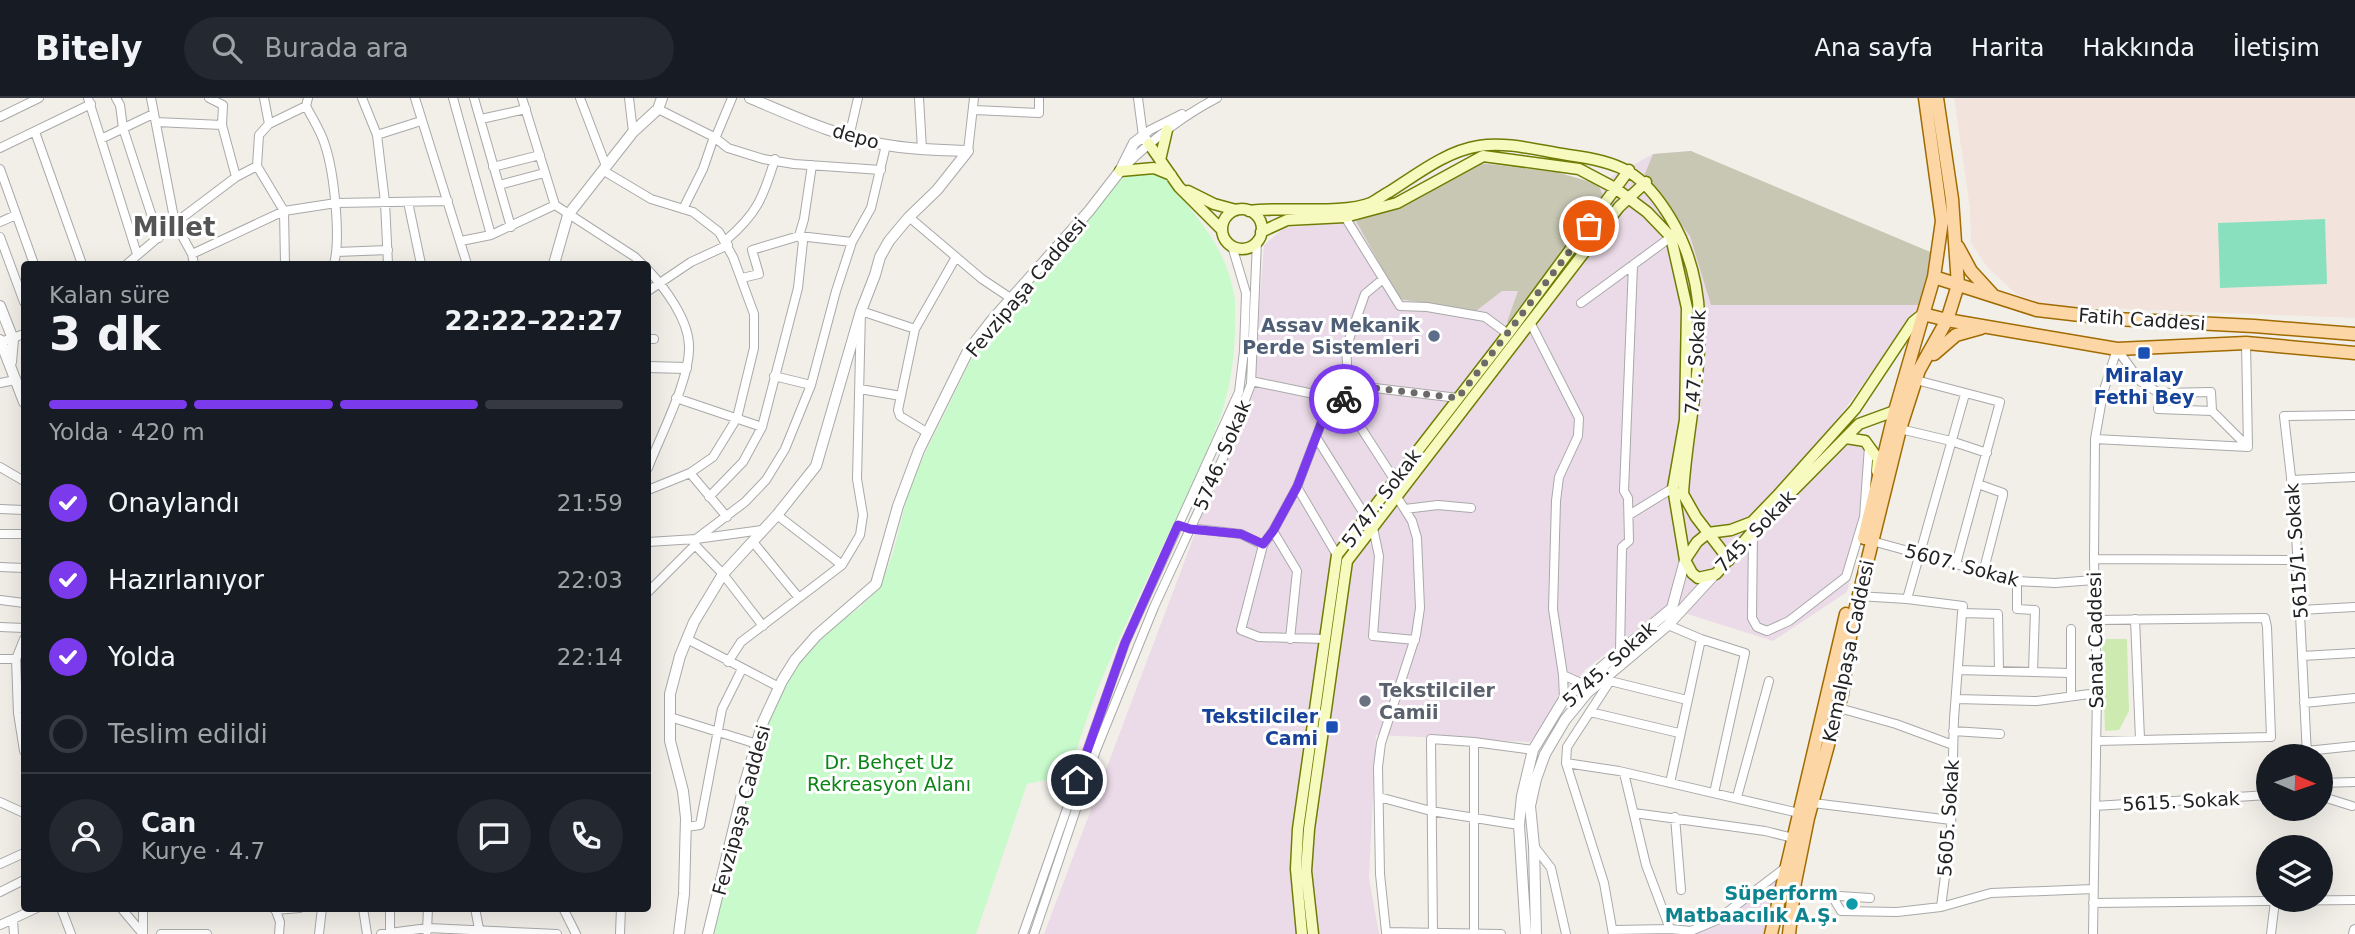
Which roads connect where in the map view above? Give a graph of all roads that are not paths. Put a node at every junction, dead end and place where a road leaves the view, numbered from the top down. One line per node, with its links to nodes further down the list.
1 (39, 98): 30 (street)
2 (116, 98): 36 (street)
3 (151, 98): 31 (street)
4 (209, 98): 35 (street)
5 (264, 98): 34 (street)
6 (362, 98): 40 (street)
7 (416, 98): 33 (street)
8 (453, 98): 85 (street)
9 (474, 98): 32 (street)
10 (522, 98): 27 (street)
11 (580, 98): 55 (street)
12 (629, 98): 39 (street)
13 (662, 98): 26 (street)
14 (732, 98): 42 (street)
15 (750, 98): 41 (street, depo)
16 (858, 98): 41 (street)
17 (919, 98): 47 (street)
18 (974, 98): 28 (street)
19 (1039, 98): 28 (street)
20 (1138, 98): 44 (street)
21 (1217, 98): 29 (street)
22 (1926, 98): 114 (main road)
23 (1937, 98): 90 (main road)
24 (90, 101): 38 (street); 43 (street)
25 (307, 102): 34 (street); 71 (street)
26 (657, 109): 39 (street); 42 (street)
27 (526, 110): 32 (street); 49 (street)
28 (974, 110): 48 (street)
29 (1195, 110): 37 (street); 44 (street)
30 (0, 117)
31 (155, 118): 35 (street); 36 (street); 82 (street)
32 (481, 119): 54 (street)
33 (421, 121): 40 (street); 68 (street)
34 (269, 124): 53 (street)
35 (222, 125): 62 (street)
36 (123, 128): 43 (street); 91 (street)
37 (1167, 130): 44 (street); 51 (main road)
38 (35, 132): 46 (street); 102 (street)
39 (633, 132): 55 (street)
40 (377, 135): 69 (street)
41 (849, 136): 45 (street, depo)
42 (714, 137): 50 (street); 73 (street)
43 (101, 139): 98 (street)
44 (1146, 140): 51 (main road); 59 (street, Fevzipaşa Caddesi)
45 (886, 145): 47 (street, depo); 57 (street)
46 (0, 148)
47 (922, 149): 48 (street, depo)
48 (968, 151): 79 (street)
49 (540, 155): 54 (street); 60 (street)
50 (775, 159): 52 (street); 94 (street)
51 (1160, 160): 61 (main road)
52 (812, 165): 57 (street); 86 (street)
53 (257, 166): 62 (street); 75 (street)
54 (493, 167): 64 (street)
55 (605, 168): 73 (street); 78 (street)
56 (0, 169): 77 (street)
57 (881, 170): 93 (street)
58 (1629, 170): 63 (main road, 747. Sokak); 66 (main road, 5747. Sokak); 76 (main road, 747. Sokak)
59 (1120, 171): 61 (main road); 121 (street, Fevzipaşa Caddesi)
60 (544, 173): 64 (street); 72 (street)
61 (1171, 175): 65 (main road)
62 (236, 177): 82 (street)
63 (1646, 182): 67 (main road, 5747. Sokak); 198 (main road, 747. Sokak)
64 (499, 185): 83 (street)
65 (1179, 187): 74 (main road); 84 (main road)
66 (1615, 188): 67 (main road); 80 (main road); 131 (main road, 5747. Sokak)
67 (1630, 200): 89 (main road); 128 (main road, 5747. Sokak)
68 (448, 201): 70 (street); 92 (street)
69 (384, 202): 70 (street); 71 (street); 96 (street)
70 (408, 202): 108 (street)
71 (336, 203): 75 (street); 97 (street)
72 (555, 205): 78 (street); 83 (street)
73 (683, 209): 94 (street)
74 (1236, 210): 76 (main road); 84 (main road)
75 (284, 211): 99 (street); 105 (street)
76 (1249, 211): 87 (main road)
77 (16, 215): 81 (street); 101 (street)
78 (568, 215): 110 (street); 111 (street)
79 (909, 217): 100 (street); 125 (street)
80 (1345, 217): 87 (main road); 116 (street)
81 (0, 222)
82 (175, 223): 91 (street); 99 (street)
83 (511, 227): 85 (street)
84 (1222, 230): 95 (main road)
85 (491, 235): 92 (street)
86 (799, 236): 93 (street); 115 (street); 143 (street)
87 (1259, 236): 95 (main road); 145 (street, 5746. Sokak)
88 (0, 237): 120 (street)
89 (1671, 237): 112 (street); 180 (main road, 747. Sokak)
90 (1954, 237): 118 (main road); 122 (main road)
91 (159, 238): 98 (street)
92 (461, 241): 109 (street)
93 (852, 242): 147 (street)
94 (726, 243): 115 (street); 117 (street)
95 (1232, 246): 192 (street, 5746. Sokak)
96 (388, 250): 97 (street); 107 (street)
97 (337, 252): 106 (street)
98 (137, 254): 103 (street)
99 (192, 254): 104 (street)
100 (956, 257): 121 (street); 130 (street)
101 (33, 261)
102 (81, 261)
103 (130, 261)
104 (193, 261)
105 (285, 261)
106 (335, 261)
107 (388, 261)
108 (420, 261)
109 (466, 261)
110 (555, 261)
111 (639, 261)
112 (1633, 265): 123 (street); 189 (street)
113 (651, 273): 117 (street)
114 (1934, 277): 118 (main road, Fatih Caddesi); 126 (main road)
115 (742, 278): 159 (street)
116 (1383, 279): 131 (street); 153 (street)
117 (659, 282): 119 (street); 141 (street)
118 (1958, 285): 122 (main road, Fatih Caddesi); 127 (main road)
119 (651, 289)
120 (21, 294)
121 (1012, 299): 162 (street, Fevzipaşa Caddesi)
122 (2003, 301): 132 (main road, Fatih Caddesi)
123 (1581, 303)
124 (0, 306): 134 (street)
125 (861, 311): 130 (street); 148 (street); 188 (street)
126 (1923, 314): 127 (main road); 156 (main road); 198 (main road, 745. Sokak)
127 (1947, 320): 129 (main road); 142 (main road)
128 (1531, 324): 183 (main road, 5747. Sokak); 254 (street)
129 (1986, 326): 137 (main road); 142 (main road)
130 (915, 329): 152 (street)
131 (1508, 334): 155 (main road, 5747. Sokak)
132 (2355, 334)
133 (21, 335): 134 (street)
134 (13, 339): 135 (street); 140 (street)
135 (1, 341): 140 (street)
136 (2246, 343): 137 (main road); 138 (main road); 168 (street)
137 (2118, 349): 149 (street); 165 (street, Sanat Caddesi)
138 (2355, 353)
139 (651, 367): 141 (street)
140 (11, 368): 144 (street)
141 (686, 368): 154 (street)
142 (1917, 375): 150 (street); 156 (main road, Kemalpaşa Caddesi)
143 (774, 376): 147 (street); 160 (street)
144 (15, 380): 146 (street); 151 (street)
145 (1251, 382): 153 (street); 194 (street, 5746. Sokak)
146 (0, 383)
147 (811, 385): 190 (street)
148 (860, 389): 152 (street); 213 (street)
149 (2159, 393): 157 (street); 157 (street)
150 (1965, 394): 166 (street); 169 (street)
151 (21, 395)
152 (901, 396): 162 (street)
153 (1346, 397): 155 (street); 163 (street); 175 (street)
154 (676, 398): 159 (street); 170 (street)
155 (1458, 398): 175 (main road, 5747. Sokak)
156 (1900, 409): 161 (main road, Kemalpaşa Caddesi); 164 (main road, 745. Sokak); 177 (main road, Kemalpaşa Caddesi)
157 (2212, 411): 168 (street)
158 (2355, 415): 176 (street, 5615/1. Sokak)
159 (737, 418): 160 (street); 172 (street)
160 (762, 427): 182 (street)
161 (1900, 429): 166 (street); 201 (main road, Kemalpaşa Caddesi)
162 (928, 433): 258 (street, Fevzipaşa Caddesi)
163 (1316, 437): 179 (street); 191 (street)
164 (1846, 438): 167 (main road); 197 (main road, 745. Sokak)
165 (2095, 439): 168 (street); 208 (street, Sanat Caddesi)
166 (1951, 441): 169 (street); 206 (street)
167 (1869, 446): 177 (main road); 197 (street)
168 (2248, 447)
169 (1987, 453): 178 (street)
170 (651, 460)
171 (0, 467): 174 (street)
172 (690, 473): 181 (street); 182 (street)
173 (2355, 477): 176 (street)
174 (21, 479)
175 (1394, 479): 191 (main road, 5747. Sokak)
176 (2291, 480): 211 (street, 5615/1. Sokak)
177 (1877, 481): 300 (main road, Kemalpaşa Caddesi)
178 (1978, 484): 212 (street); 216 (street)
179 (1297, 487): 196 (street); 207 (street)
180 (1673, 488): 189 (street); 209 (main road, 747. Sokak)
181 (651, 489)
182 (709, 496): 190 (street)
183 (1396, 497): 186 (street); 193 (main road, 5747. Sokak)
184 (1471, 508): 186 (street)
185 (0, 509): 187 (street)
186 (1405, 509): 241 (street)
187 (21, 510)
188 (777, 515): 195 (street); 213 (street)
189 (1629, 515): 243 (street)
190 (727, 517): 203 (street)
191 (1366, 517): 207 (main road, 5747. Sokak)
192 (1178, 525): 194 (street); 359 (street, 5746. Sokak)
193 (1373, 527): 241 (street); 362 (main road, 5747. Sokak)
194 (1190, 529): 205 (street); 360 (street, 5746. Sokak)
195 (762, 530): 203 (street); 204 (street)
196 (1273, 531): 205 (street); 238 (street)
197 (1753, 531): 210 (main road, 745. Sokak)
198 (1708, 533): 209 (main road, 745. Sokak); 210 (main road, 747. Sokak)
199 (0, 534): 200 (street)
200 (21, 534)
201 (1872, 541): 206 (street, 5607. Sokak); 222 (main road, Kemalpaşa Caddesi)
202 (651, 542): 203 (street)
203 (696, 542): 217 (street); 221 (street)
204 (753, 542): 217 (street); 223 (street)
205 (1263, 544): 238 (street)
206 (1920, 553): 212 (street, 5607. Sokak); 224 (street)
207 (1337, 555): 239 (main road, 5747. Sokak)
208 (2094, 559): 211 (street); 219 (street, Sanat Caddesi)
209 (1685, 560): 218 (main road, 745. Sokak); 243 (street, 5745. Sokak)
210 (1729, 560): 218 (main road, 745. Sokak)
211 (2297, 560): 228 (street, 5615/1. Sokak)
212 (1956, 564): 216 (street, 5607. Sokak)
213 (842, 565): 223 (street)
214 (0, 567): 215 (street)
215 (21, 568)
216 (1983, 573): 220 (street, 5607. Sokak)
217 (723, 574): 234 (street); 237 (street)
218 (1713, 576): 232 (street, 5745. Sokak)
219 (2094, 580): 220 (street, 5607. Sokak); 231 (street, Sanat Caddesi)
220 (2017, 581): 252 (street)
221 (651, 589)
222 (1858, 597): 224 (street); 266 (main road, Kemalpaşa Caddesi)
223 (800, 598): 234 (street)
224 (1908, 599): 229 (street)
225 (0, 600): 226 (street)
226 (21, 603)
227 (2355, 607): 228 (street)
228 (2300, 610): 245 (street, 5615/1. Sokak)
229 (1962, 613): 250 (street, 5605. Sokak); 251 (street)
230 (2135, 619): 231 (street); 274 (street); 274 (street)
231 (2095, 620): 259 (street, Sanat Caddesi)
232 (1668, 625): 240 (street); 255 (street, 5745. Sokak)
233 (0, 626): 235 (street)
234 (763, 626): 248 (street)
235 (21, 628)
236 (2071, 629): 253 (street)
237 (687, 639): 248 (street); 269 (street)
238 (1290, 639): 239 (street)
239 (1325, 639): 361 (main road, 5747. Sokak)
240 (1701, 639): 264 (street); 288 (street)
241 (1415, 640): 290 (street)
242 (21, 646): 247 (street)
243 (1620, 652): 257 (street, 5745. Sokak)
244 (2355, 653): 245 (street)
245 (2302, 656): 265 (street, 5615/1. Sokak)
246 (0, 659): 247 (street)
247 (16, 659): 267 (street)
248 (728, 662): 249 (street)
249 (742, 669): 258 (street); 271 (street)
250 (1958, 670): 251 (street); 263 (street, 5605. Sokak)
251 (1999, 671): 252 (street)
252 (2033, 672): 253 (street)
253 (2071, 673): 260 (street)
254 (1563, 676): 257 (street); 262 (street)
255 (1609, 679): 264 (street); 268 (street); 307 (street, 5745. Sokak)
256 (1769, 681): 291 (street)
257 (1583, 684): 262 (street, 5745. Sokak)
258 (779, 687): 277 (street, Fevzipaşa Caddesi)
259 (2097, 693): 260 (street); 275 (street, Sanat Caddesi)
260 (2071, 696): 263 (street)
261 (2355, 698): 265 (street)
262 (1564, 699): 281 (street, 5745. Sokak)
263 (1955, 699): 270 (street, 5605. Sokak)
264 (1687, 700): 272 (street)
265 (2304, 703): 278 (street, 5615/1. Sokak)
266 (1839, 708): 279 (street); 294 (main road, Kemalpaşa Caddesi)
267 (21, 712)
268 (1590, 712): 272 (street); 283 (street)
269 (670, 717): 271 (street); 305 (street)
270 (1953, 731): 273 (street); 279 (street, 5605. Sokak)
271 (718, 733): 277 (street); 305 (street)
272 (1679, 733): 286 (street)
273 (2000, 734)
274 (2140, 739): 275 (street)
275 (2096, 741): 295 (street, Sanat Caddesi)
276 (1474, 742): 281 (street); 297 (street); 302 (street)
277 (757, 744): 358 (street, Fevzipaşa Caddesi)
278 (2306, 744)
279 (1953, 745): 303 (street, 5605. Sokak)
280 (2355, 747): 282 (street)
281 (1533, 750): 304 (street, 5745. Sokak)
282 (2333, 750)
283 (1566, 763): 284 (street); 341 (street)
284 (1624, 773): 286 (street); 299 (street)
285 (2355, 782): 287 (street)
286 (1670, 783): 288 (street)
287 (2333, 783)
288 (1714, 793): 291 (street)
289 (2256, 796): 295 (street, 5615. Sokak)
290 (1379, 797): 297 (street); 344 (street)
291 (1737, 797): 300 (street)
292 (2333, 800): 296 (street)
293 (0, 802): 298 (street)
294 (1812, 803): 303 (street); 315 (main road, Kemalpaşa Caddesi)
295 (2095, 806): 312 (street, Sanat Caddesi)
296 (2354, 806)
297 (1431, 811): 302 (street); 344 (street)
298 (21, 812)
299 (1634, 813): 301 (street); 338 (street)
300 (1800, 813): 306 (main road, Kemalpaşa Caddesi)
301 (1675, 817): 306 (street); 313 (street)
302 (1474, 818): 304 (street); 345 (street)
303 (1951, 820): 322 (street, 5605. Sokak)
304 (1519, 825): 364 (street, 5745. Sokak)
305 (686, 827): 357 (street)
306 (1794, 838): 310 (main road, Kemalpaşa Caddesi)
307 (1534, 846): 365 (street, 5745. Sokak); 366 (street)
308 (21, 854): 309 (street)
309 (0, 864)
310 (1787, 867): 338 (street); 367 (main road, Kemalpaşa Caddesi)
311 (21, 882): 314 (street)
312 (2094, 889): 321 (street, Sanat Caddesi); 322 (street)
313 (1681, 890)
314 (0, 892)
315 (1794, 893): 316 (street); 368 (main road, Kemalpaşa Caddesi)
316 (1832, 896): 317 (street); 322 (street)
317 (1870, 898)
318 (2333, 900): 319 (street)
319 (2355, 900)
320 (2256, 901): 321 (street)
321 (2093, 903): 369 (street, Sanat Caddesi)
322 (1941, 906)
323 (29, 912): 336 (street)
324 (63, 912): 347 (street)
325 (124, 912): 348 (street)
326 (143, 912): 348 (street)
327 (276, 912): 351 (street)
328 (322, 912): 352 (street)
329 (363, 912): 353 (street)
330 (390, 912): 343 (street)
331 (428, 912): 339 (street)
332 (476, 912): 340 (street)
333 (565, 912): 355 (street)
334 (621, 912): 356 (street)
335 (2274, 912): 370 (street)
336 (13, 920): 337 (street); 346 (street)
337 (0, 925)
338 (1670, 929): 342 (street)
339 (427, 931): 340 (street); 343 (street)
340 (480, 932): 354 (street)
341 (1613, 932): 342 (street)
342 (1639, 932)
343 (387, 933)
344 (1433, 933): 345 (street)
345 (1474, 933): 363 (street)
346 (14, 934)
347 (71, 934)
348 (143, 934)
349 (161, 934): 350 (street)
350 (207, 934)
351 (279, 934)
352 (319, 934)
353 (367, 934)
354 (557, 934)
355 (576, 934)
356 (620, 934)
357 (679, 934)
358 (708, 934)
359 (1023, 934)
360 (1034, 934)
361 (1302, 934)
362 (1313, 934)
363 (1501, 934)
364 (1526, 934)
365 (1536, 934)
366 (1566, 934)
367 (1771, 934)
368 (1789, 934)
369 (2093, 934)
370 (2272, 934)

